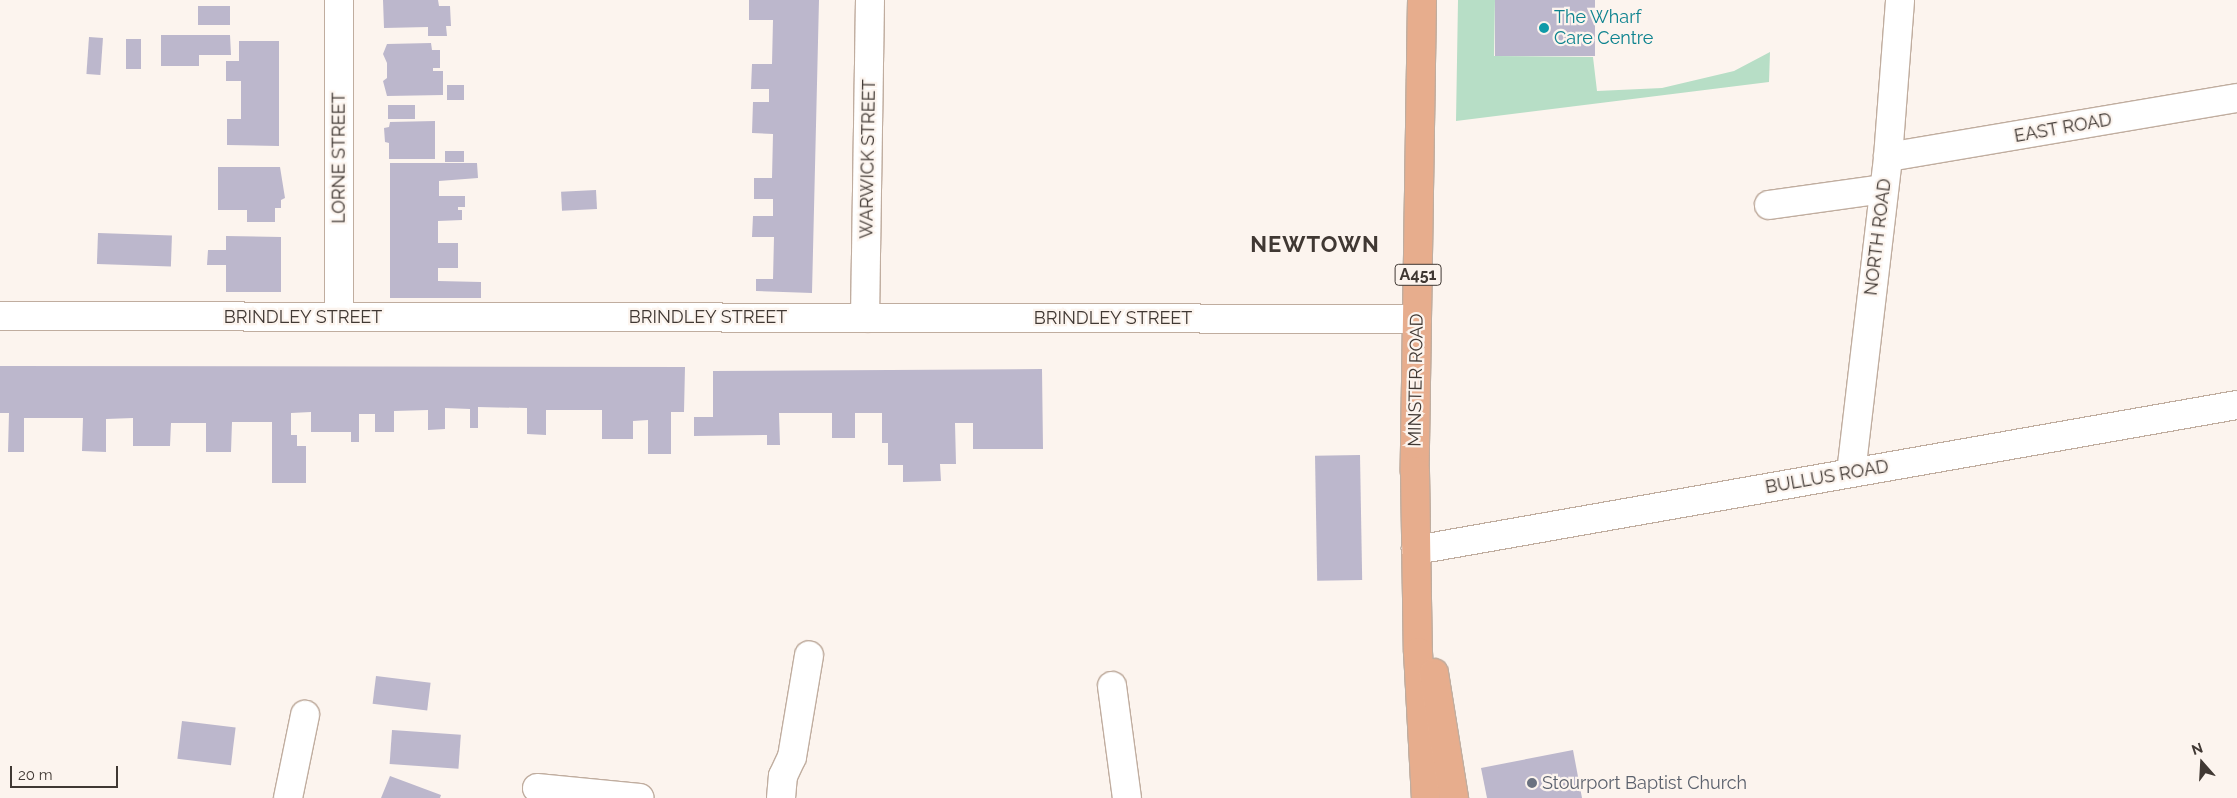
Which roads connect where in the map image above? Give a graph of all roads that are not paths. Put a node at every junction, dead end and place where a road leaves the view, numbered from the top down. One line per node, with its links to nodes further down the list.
1 (340, 0): 10 (street, LORNE STREET)
2 (870, 0): 11 (street, WARWICK STREET)
3 (1422, 0): 12 (main road, MINSTER ROAD / A451)
4 (1900, 0): 6 (street, NORTH ROAD)
5 (2237, 98): 6 (street, EAST ROAD)
6 (1888, 157): 7 (street, NORTH ROAD)
7 (1884, 189): 8 (street); 14 (street, NORTH ROAD)
8 (1769, 205)
9 (0, 316): 10 (street, BRINDLEY STREET)
10 (339, 317): 11 (street, BRINDLEY STREET)
11 (865, 318): 12 (street, BRINDLEY STREET)
12 (1417, 319): 15 (main road, MINSTER ROAD / A451)
13 (2237, 405): 14 (street, BULLUS ROAD)
14 (1852, 473): 15 (street, BULLUS ROAD)
15 (1416, 550): 24 (main road, MINSTER ROAD / A451); 25 (main road, MINSTER ROAD / A451)
16 (810, 655): 19 (street)
17 (1112, 686): 23 (street)
18 (305, 715): 21 (street)
19 (782, 787)
20 (537, 788): 22 (street)
21 (288, 798)
22 (640, 798)
23 (1127, 798)
24 (1426, 798)
25 (1454, 798)

